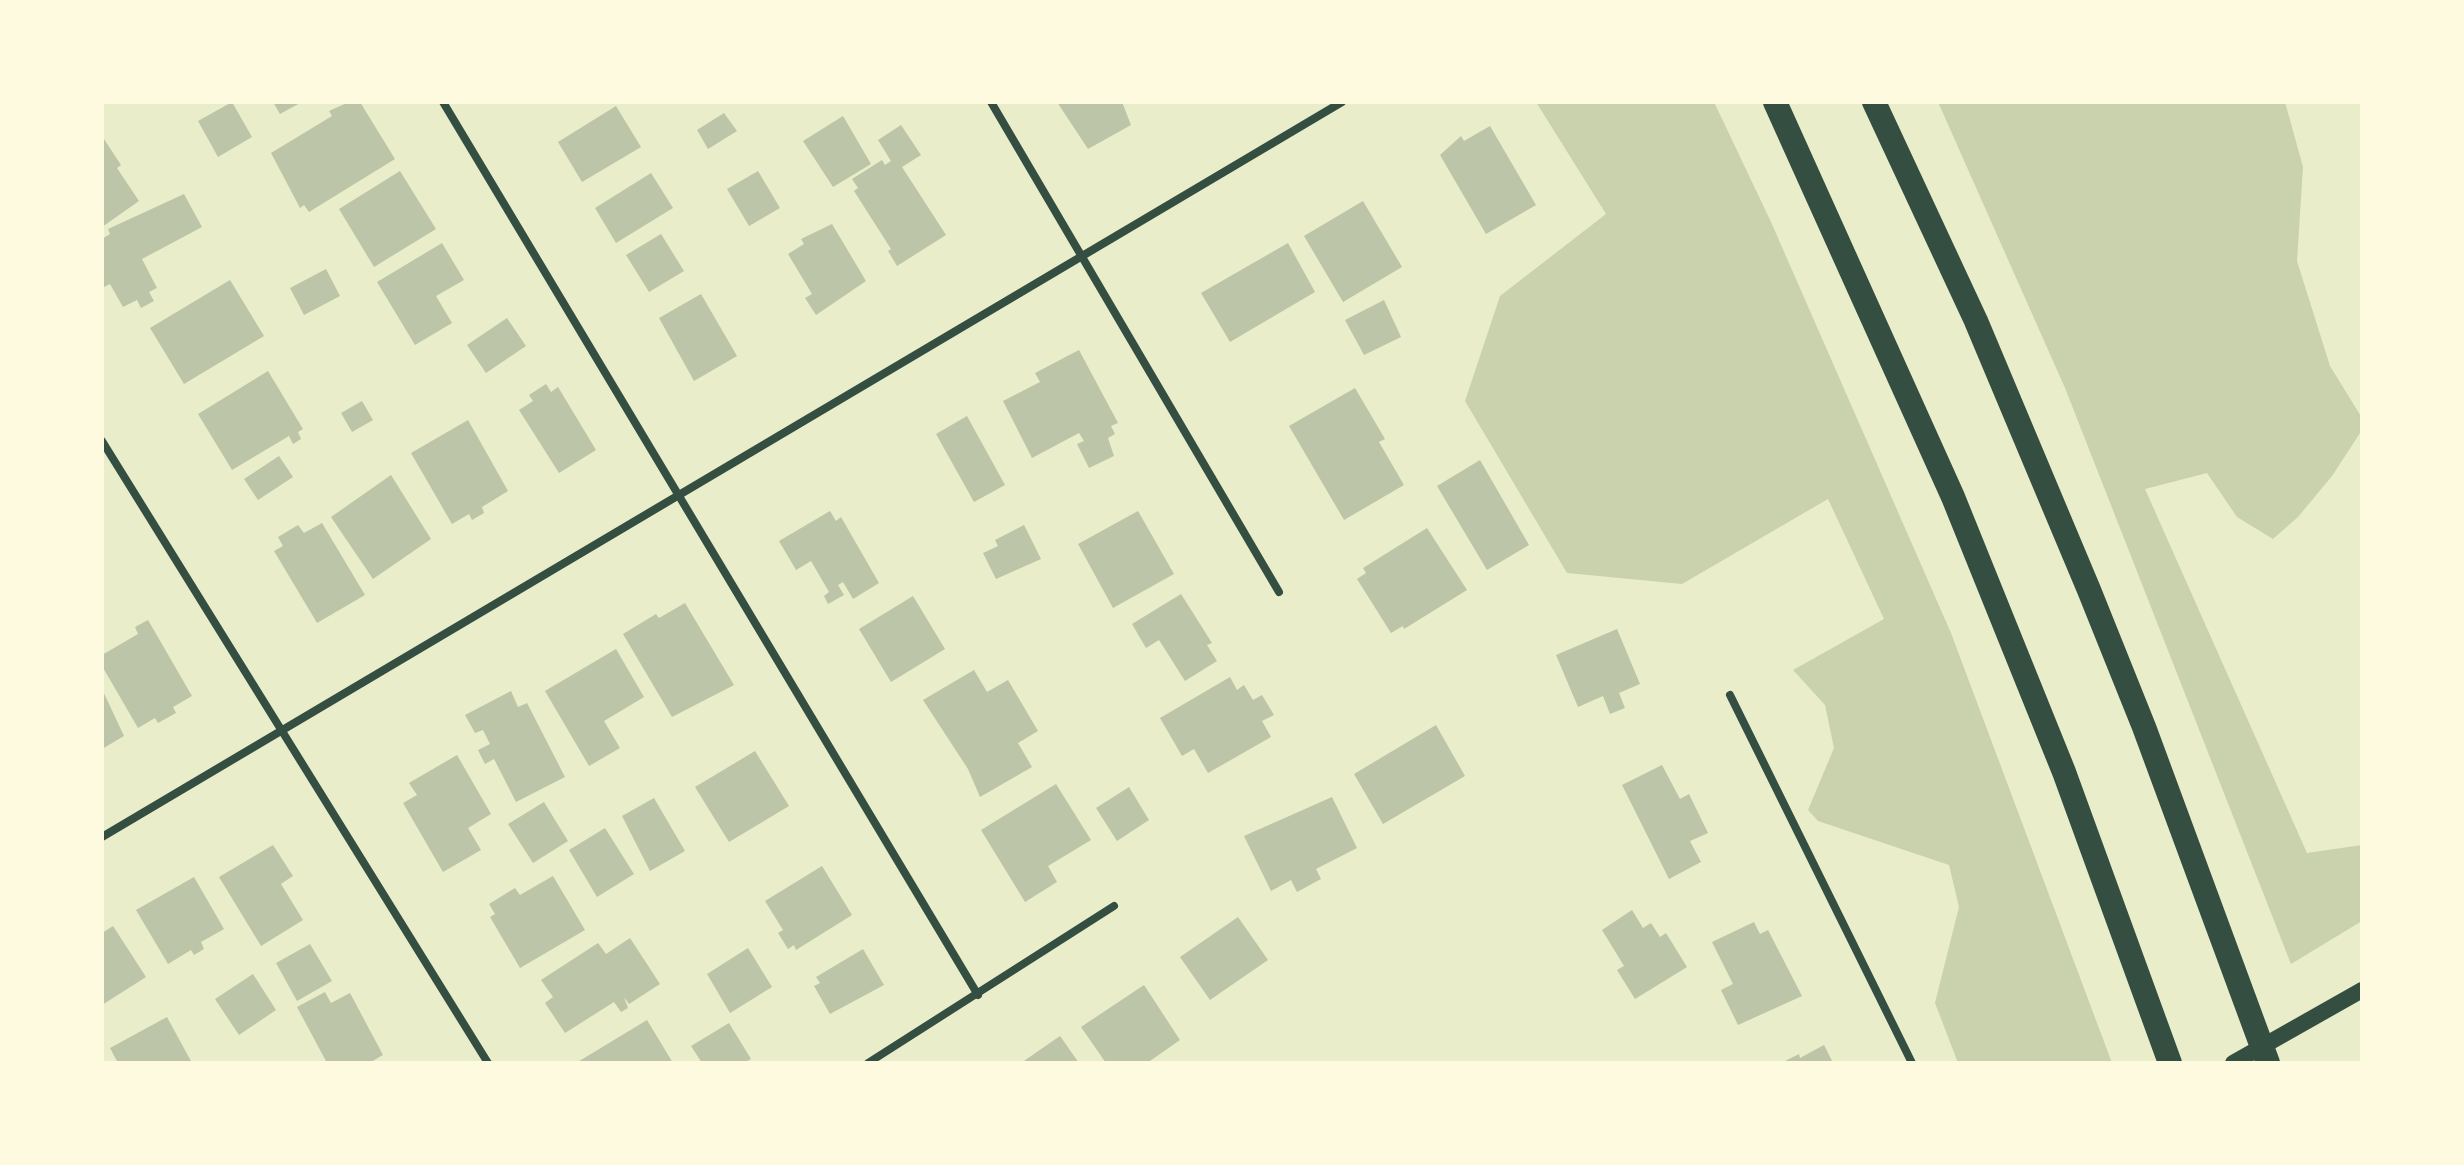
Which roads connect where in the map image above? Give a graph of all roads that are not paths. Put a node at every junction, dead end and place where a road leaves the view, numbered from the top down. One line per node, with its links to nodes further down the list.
1 (443, 102): 8 (street)
2 (991, 102): 6 (street)
3 (1342, 102): 6 (street)
4 (1775, 102): 19 (highway)
5 (1874, 102): 21 (highway)
6 (1084, 257): 8 (street); 9 (street)
7 (102, 441): 11 (street)
8 (680, 496): 11 (street); 15 (street)
9 (1279, 592)
10 (1730, 695): 18 (street)
11 (281, 731): 12 (street); 16 (street)
12 (102, 837)
13 (1114, 906): 15 (street)
14 (2362, 990): 20 (main road)
15 (978, 995): 17 (street)
16 (488, 1063)
17 (868, 1063)
18 (1912, 1063)
19 (2170, 1063)
20 (2233, 1063)
21 (2268, 1063)

